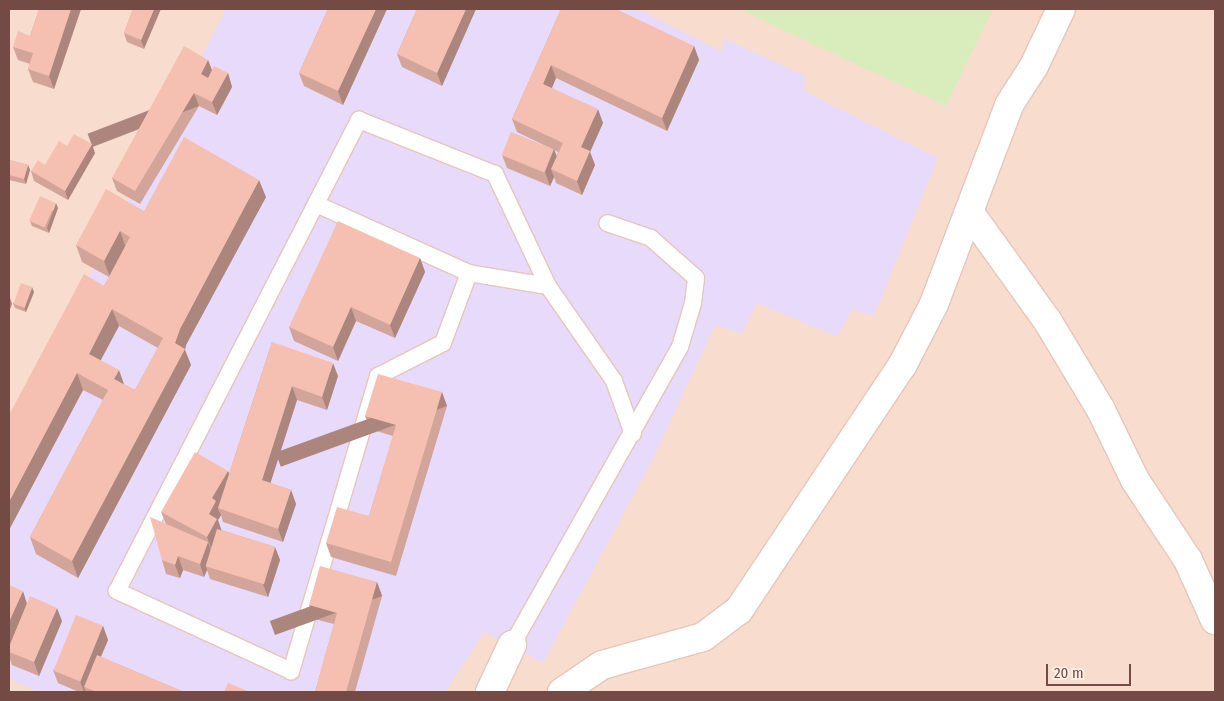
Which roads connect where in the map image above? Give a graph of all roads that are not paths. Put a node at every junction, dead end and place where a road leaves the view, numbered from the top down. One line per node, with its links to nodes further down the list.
1 (1062, 9): 3 (street)
2 (316, 204): 5 (lane); 5 (lane); 6 (lane)
3 (970, 213): 8 (street); 11 (street)
4 (607, 222): 7 (lane)
5 (469, 273): 6 (lane)
6 (548, 286): 7 (lane)
7 (633, 434): 9 (lane)
8 (1215, 620)
9 (512, 645): 10 (street)
10 (490, 692)
11 (562, 692)

